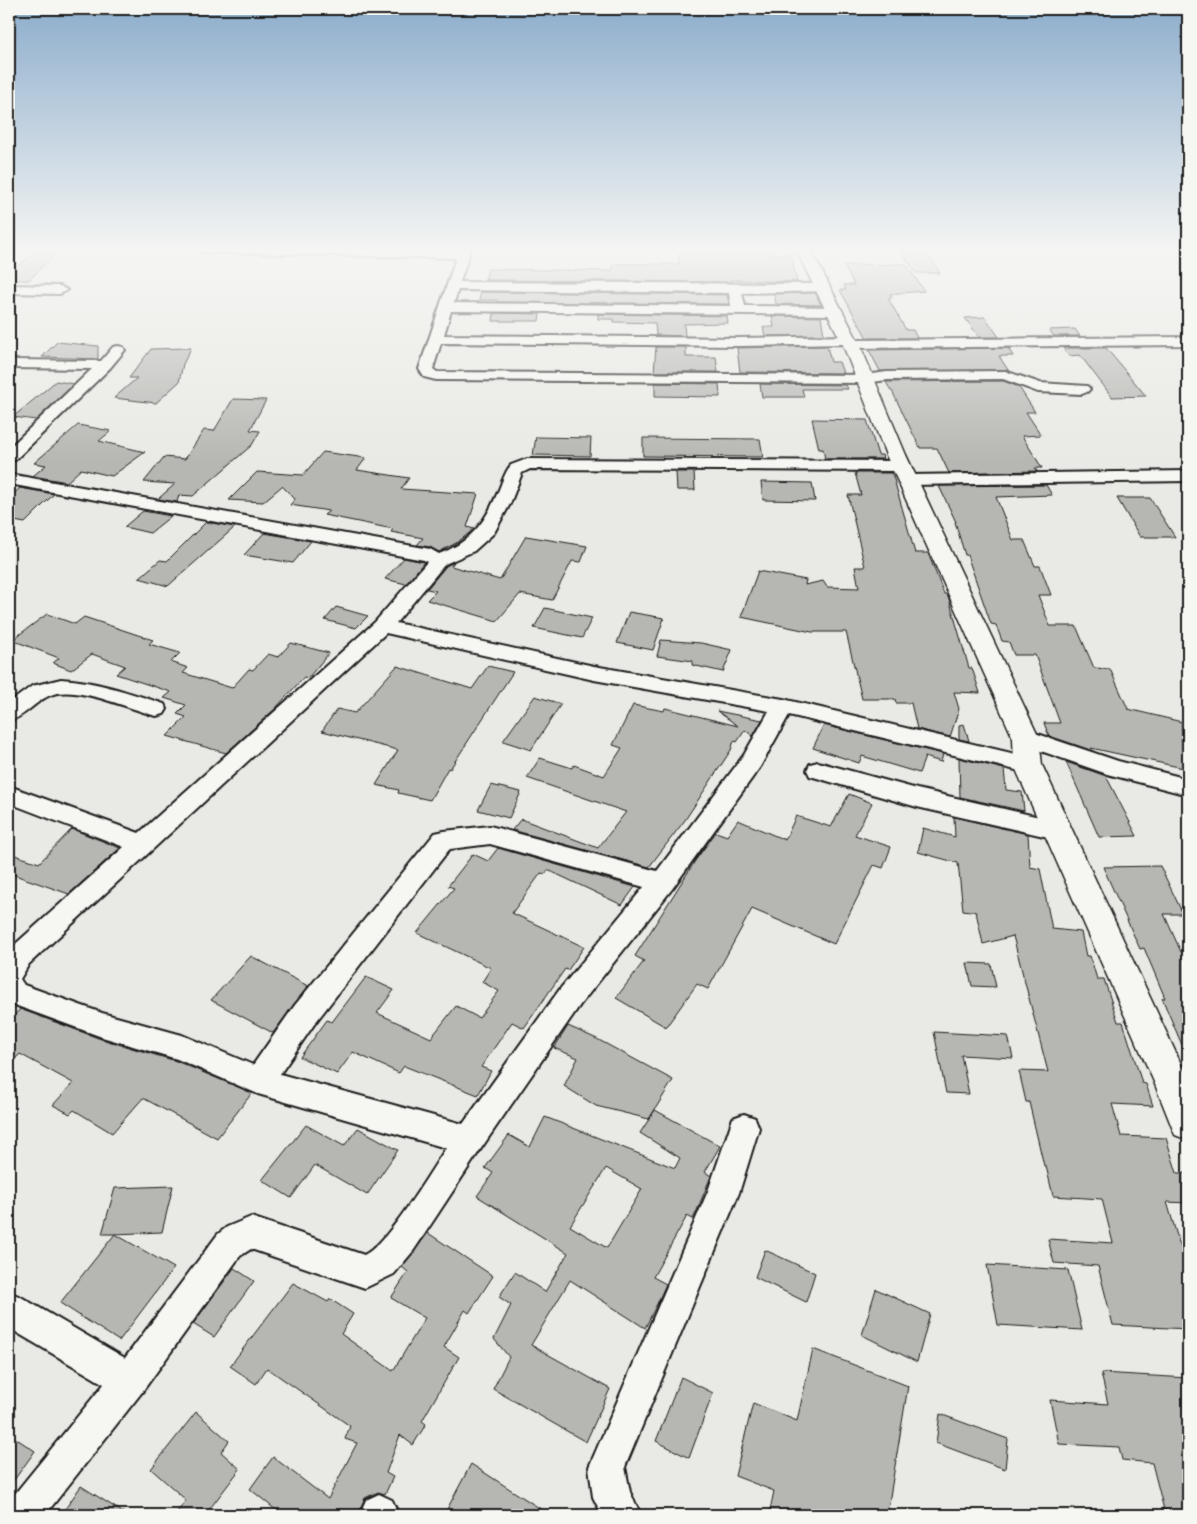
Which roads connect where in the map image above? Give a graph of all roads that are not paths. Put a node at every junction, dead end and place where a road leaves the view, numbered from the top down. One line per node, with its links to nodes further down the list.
1 (442, 319): 3 (street)
2 (838, 319): 5 (main road)
3 (435, 339): 5 (street); 9 (street)
4 (1188, 340): 5 (street)
5 (849, 342): 9 (main road)
6 (118, 350): 8 (street)
7 (12, 364): 8 (street)
8 (105, 366): 11 (street)
9 (866, 379): 10 (street); 12 (main road)
10 (1082, 389)
11 (9, 457)
12 (905, 473): 13 (street); 15 (street); 20 (main road)
13 (1188, 476)
14 (9, 479): 15 (street)
15 (436, 560): 16 (street)
16 (382, 626): 17 (street); 26 (street)
17 (783, 706): 21 (street); 27 (street)
18 (156, 708): 19 (street)
19 (9, 714)
20 (1026, 738): 21 (main road); 23 (street)
21 (1028, 766): 25 (main road)
22 (818, 770): 25 (street)
23 (1188, 787)
24 (9, 794): 26 (street)
25 (1057, 830): 31 (main road)
26 (144, 845): 28 (street)
27 (663, 882): 30 (street); 34 (street)
28 (9, 973)
29 (9, 986): 30 (street)
30 (258, 1080): 34 (street)
31 (1180, 1081): 32 (main road)
32 (1188, 1123)
33 (744, 1128): 38 (street)
34 (469, 1140): 36 (street)
35 (9, 1309): 36 (street)
36 (130, 1380): 37 (street)
37 (21, 1515)
38 (622, 1515)

